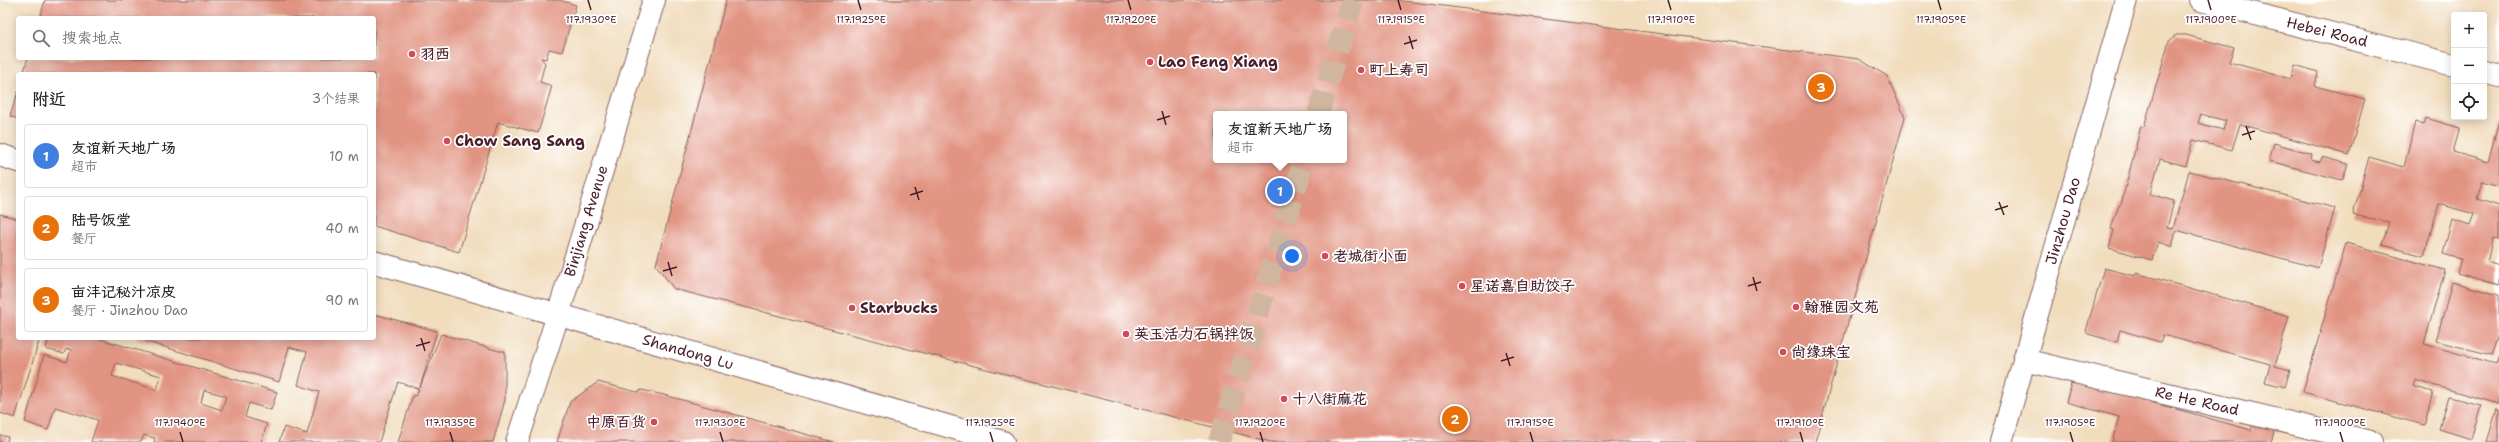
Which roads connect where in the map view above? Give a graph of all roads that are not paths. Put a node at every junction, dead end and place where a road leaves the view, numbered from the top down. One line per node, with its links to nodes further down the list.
1 (654, 0): 10 (street, Binjiang Avenue)
2 (2126, 0): 11 (street, Jinzhou Dao)
3 (2201, 0): 4 (street, Hebei Road)
4 (2451, 64)
5 (2487, 73): 6 (street)
6 (2499, 76)
7 (0, 155): 8 (street)
8 (16, 160)
9 (376, 263): 10 (street, Shandong Lu)
10 (558, 315): 12 (street, Binjiang Avenue); 13 (street, Shandong Lu)
11 (2024, 360): 14 (street, Jinzhou Dao); 15 (street, Re He Road)
12 (517, 442)
13 (1003, 442)
14 (2001, 442)
15 (2371, 442)

